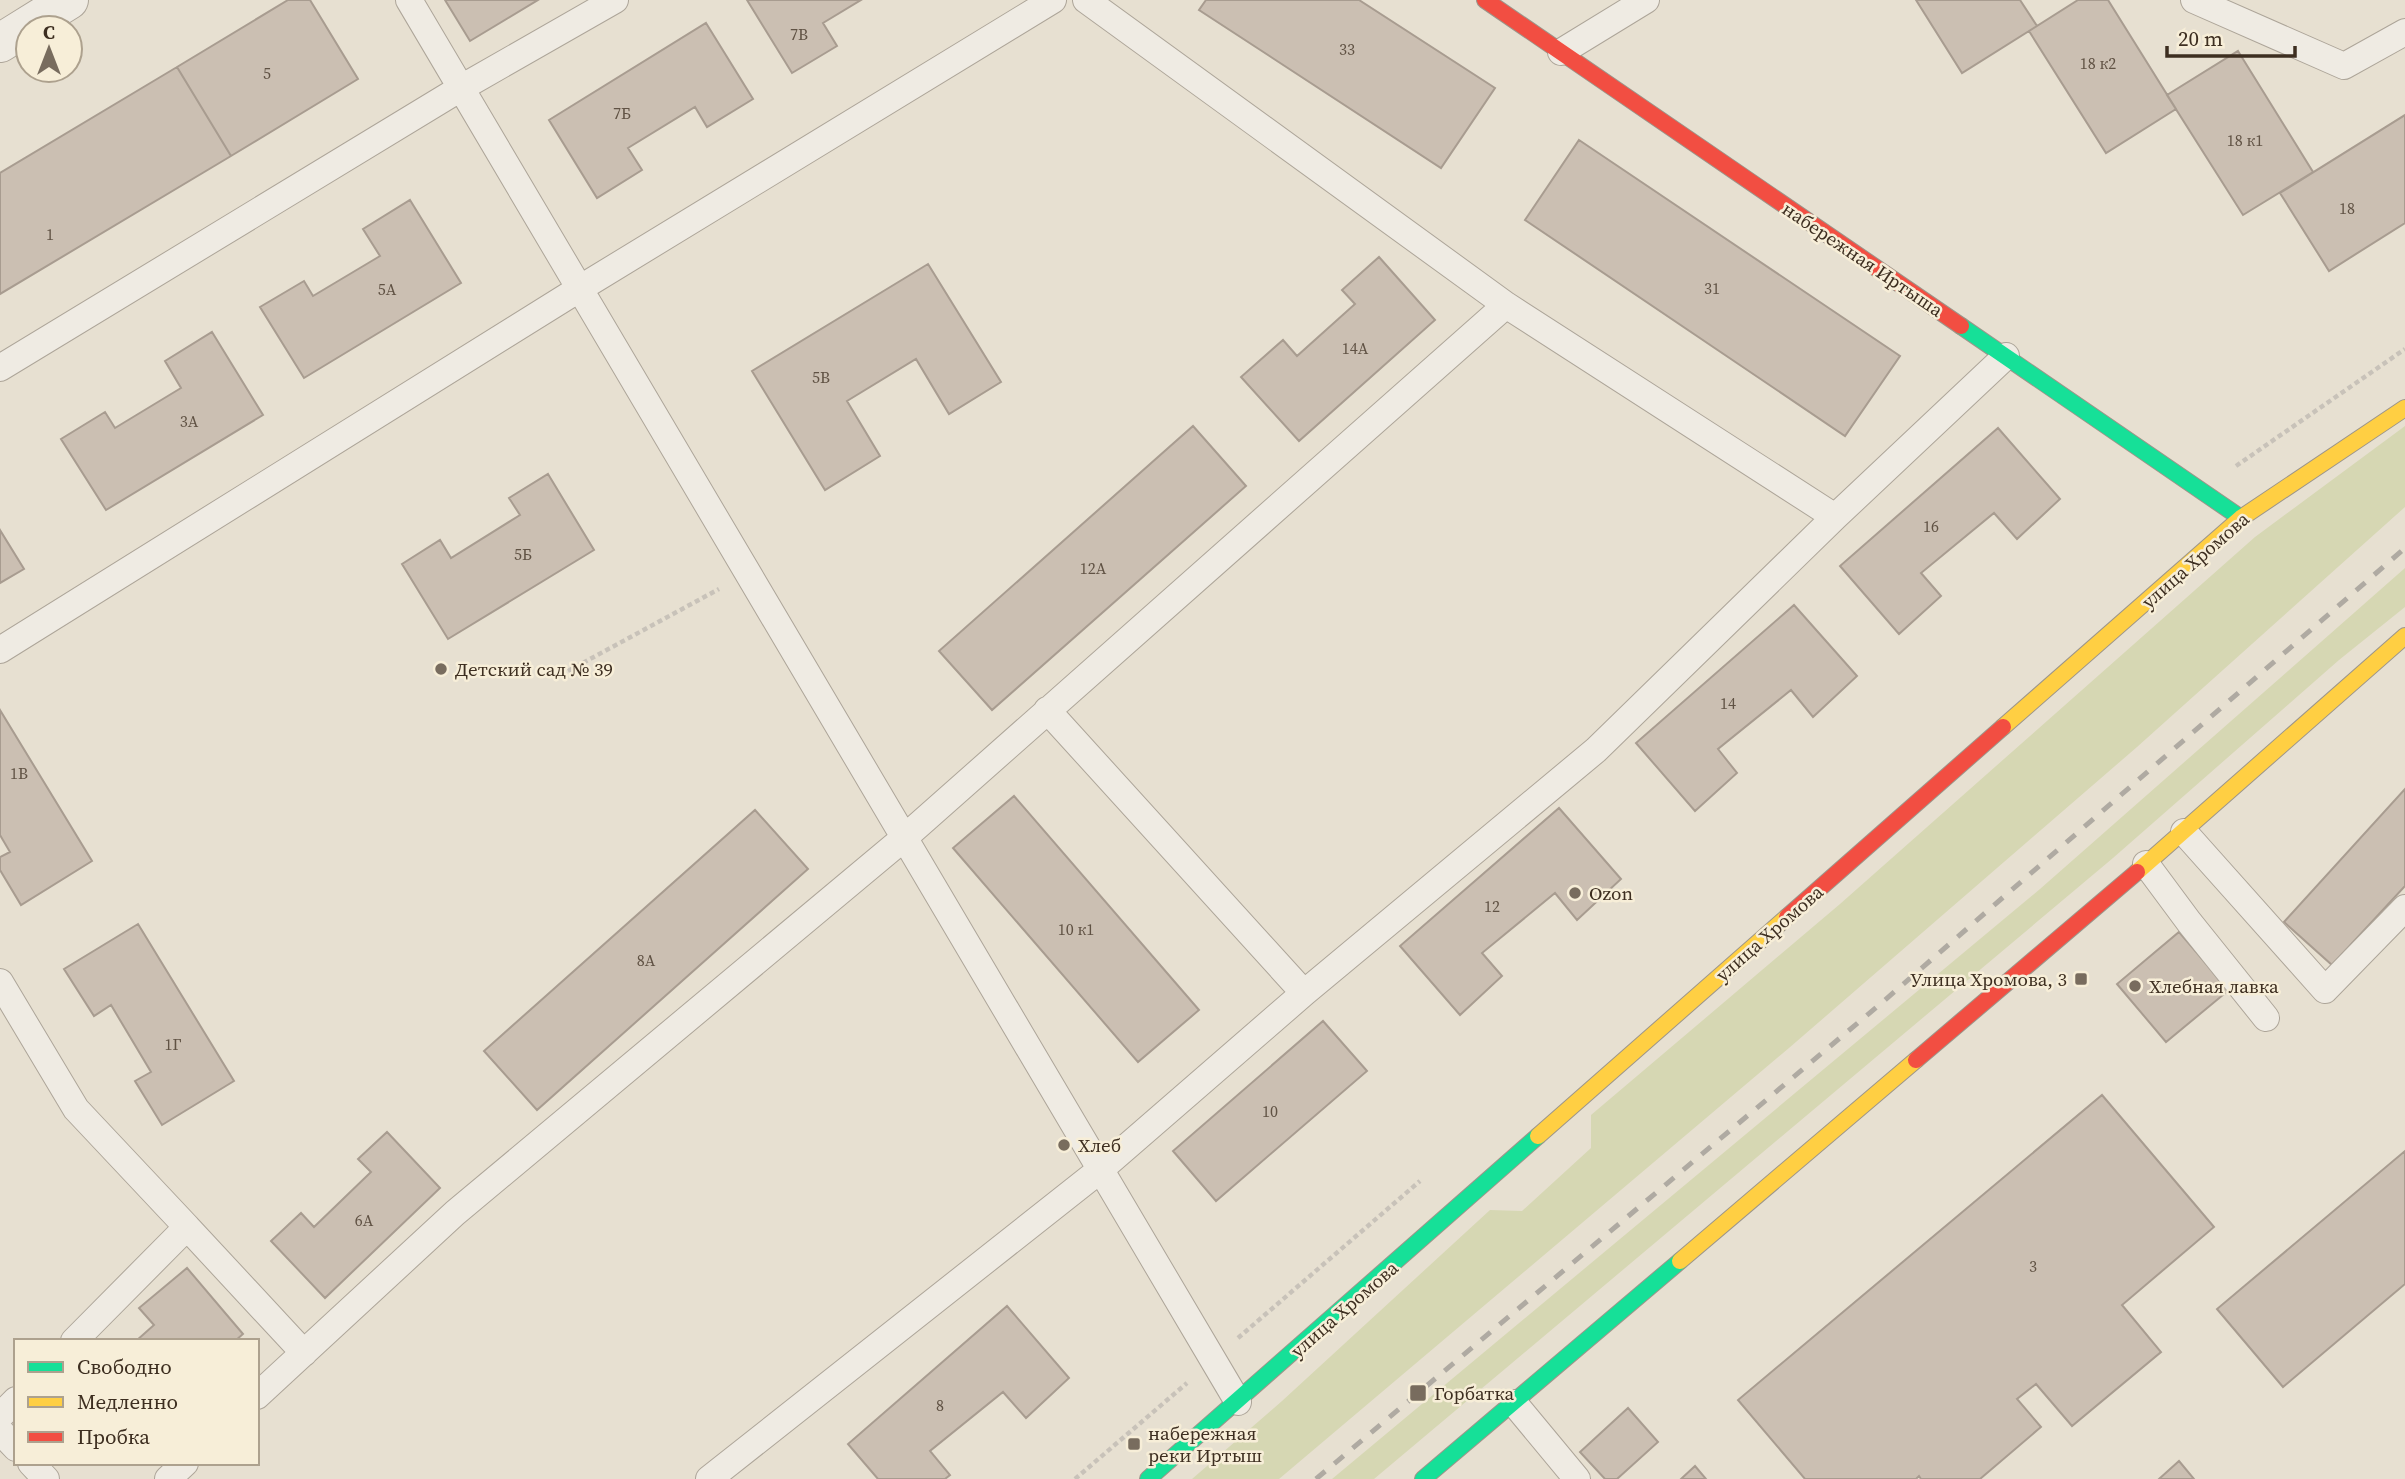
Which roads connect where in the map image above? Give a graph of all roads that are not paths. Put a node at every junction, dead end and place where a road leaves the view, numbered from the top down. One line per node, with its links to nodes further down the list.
1 (69, 0): 10 (street)
2 (409, 0): 12 (lane)
3 (615, 0): 12 (lane)
4 (1053, 0): 13 (lane)
5 (1086, 0): 14 (lane)
6 (1485, 0): 11 (street, набережная Иртыша)
7 (1646, 0): 11 (lane)
8 (2194, 0): 9 (lane)
9 (2405, 32)
10 (0, 43)
11 (1561, 52): 15 (street, набережная Иртыша)
12 (461, 88): 13 (lane); 16 (lane)
13 (579, 289): 21 (lane); 24 (lane)
14 (1506, 305): 18 (lane); 22 (lane)
15 (2006, 356): 18 (lane); 19 (street, набережная Иртыша)
16 (0, 368)
17 (2405, 408): 19 (street, улица Хромова)
18 (1835, 517): 28 (lane)
19 (2241, 518): 36 (street, улица Хромова)
20 (2404, 638): 23 (street)
21 (0, 650)
22 (1047, 710): 24 (lane); 28 (lane)
23 (2184, 832): 25 (street); 26 (lane)
24 (904, 838): 30 (lane); 33 (lane)
25 (2146, 864): 29 (lane); 37 (street)
26 (2405, 908)
27 (0, 982): 31 (lane)
28 (1304, 993): 30 (lane)
29 (2266, 1018)
30 (1100, 1170): 36 (lane); 45 (lane)
31 (187, 1227): 32 (lane); 33 (lane)
32 (77, 1339)
33 (304, 1353): 34 (lane)
34 (259, 1394)
35 (14, 1402): 38 (lane)
36 (1238, 1402): 46 (street, улица Хромова)
37 (1514, 1403): 47 (street); 48 (lane)
38 (0, 1416)
39 (0, 1431): 40 (lane)
40 (14, 1445)
41 (33, 1465): 43 (lane)
42 (183, 1465): 44 (lane)
43 (46, 1479)
44 (168, 1479)
45 (709, 1479)
46 (1148, 1479)
47 (1423, 1479)
48 (1577, 1479)

